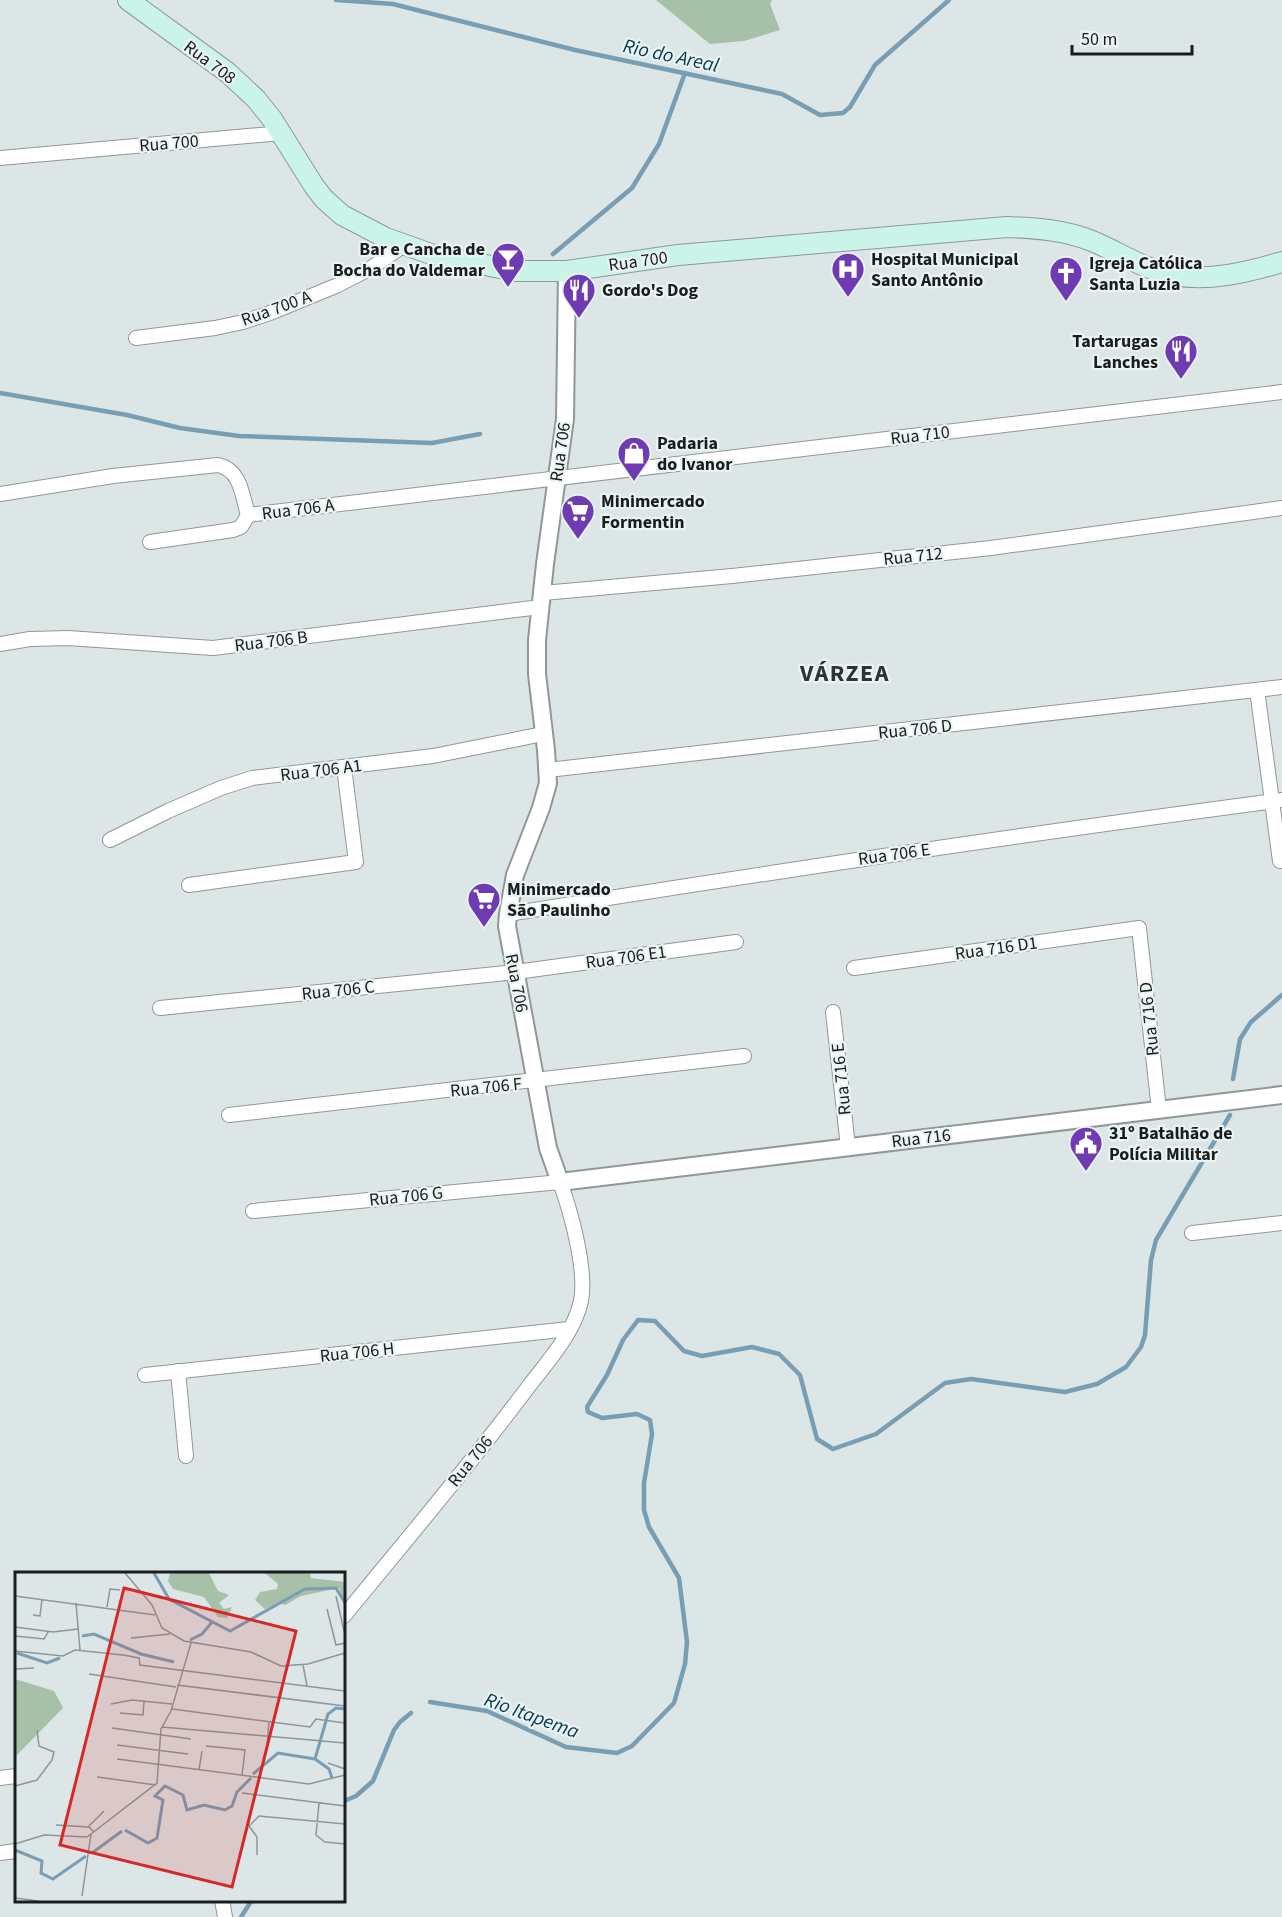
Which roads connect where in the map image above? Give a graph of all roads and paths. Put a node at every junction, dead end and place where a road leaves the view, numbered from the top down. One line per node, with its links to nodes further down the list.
1 (128, 0): 2 (main road, Rua 708)
2 (282, 133): 3 (street, Rua 700); 4 (main road, Rua 700)
3 (0, 158)
4 (404, 245): 6 (main road, Rua 700); 7 (street, Rua 700 A)
5 (1282, 262): 6 (main road, Rua 700)
6 (567, 271): 9 (street, Rua 706)
7 (136, 338)
8 (1282, 392): 9 (street, Rua 710)
9 (558, 478): 12 (street, Rua 706 A); 14 (street, Rua 706)
10 (0, 494): 12 (street, Rua 706 A)
11 (1282, 508): 14 (street, Rua 712)
12 (248, 515): 13 (street)
13 (150, 542)
14 (541, 600): 15 (street, Rua 706 B); 18 (street, Rua 706)
15 (0, 644)
16 (1282, 687): 17 (street, Rua 706 D)
17 (1257, 690): 20 (street, Rua 706 D); 21 (street)
18 (543, 734): 19 (street, Rua 706 A1); 20 (street, Rua 706)
19 (344, 767): 22 (street, Rua 706 A1); 24 (street)
20 (548, 770): 25 (street, Rua 706)
21 (1277, 801): 23 (street); 25 (street, Rua 706 E)
22 (110, 840)
23 (1280, 861)
24 (189, 885)
25 (508, 914): 29 (street, Rua 706)
26 (1139, 928): 28 (street, Rua 716 D1); 35 (street, Rua 716 D)
27 (736, 942): 29 (street, Rua 706 E1)
28 (854, 968)
29 (516, 972): 30 (street, Rua 706 C); 33 (street, Rua 706)
30 (160, 1008)
31 (833, 1012): 37 (street, Rua 716 E)
32 (744, 1056): 33 (street, Rua 706 F)
33 (536, 1081): 36 (street, Rua 706 F); 38 (street, Rua 706)
34 (1282, 1095): 35 (street, Rua 716)
35 (1159, 1110): 37 (street, Rua 716)
36 (229, 1115)
37 (848, 1147): 38 (street, Rua 716)
38 (560, 1182): 39 (street, Rua 706 G); 42 (street, Rua 706)
39 (253, 1211)
40 (1282, 1223): 41 (street)
41 (1192, 1233)
42 (570, 1329): 43 (street, Rua 706 H); 46 (street, Rua 706)
43 (178, 1371): 44 (street, Rua 706 H); 45 (street)
44 (145, 1375)
45 (186, 1456)
46 (345, 1615)
47 (15, 1776): 48 (street)
48 (0, 1778)
49 (15, 1851): 50 (street)
50 (0, 1853)
51 (222, 1902): 52 (street)
52 (225, 1917)

